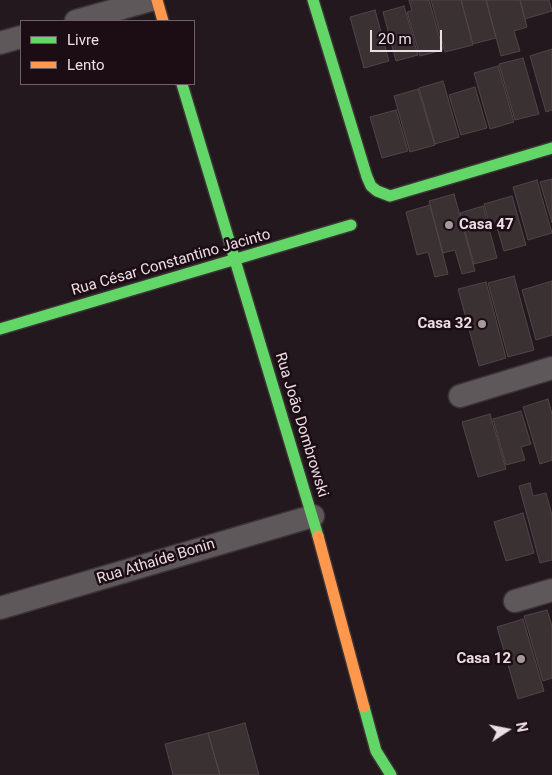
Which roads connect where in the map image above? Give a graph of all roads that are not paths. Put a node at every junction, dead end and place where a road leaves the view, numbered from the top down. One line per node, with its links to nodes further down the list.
1 (151, 0): 4 (street)
2 (156, 0): 5 (street)
3 (313, 0): 9 (street)
4 (80, 20)
5 (163, 20)
6 (20, 36): 7 (street)
7 (0, 42)
8 (182, 85): 11 (street, Rua João Dombrowski)
9 (552, 148)
10 (351, 226): 11 (street, Rua César Constantino Jacinto)
11 (235, 260): 12 (street, Rua César Constantino Jacinto); 15 (street, Rua João Dombrowski)
12 (0, 329)
13 (552, 368): 14 (street)
14 (460, 396)
15 (313, 516): 18 (street, Rua Athaíde Bonin); 19 (street, Rua João Dombrowski)
16 (552, 590): 17 (street)
17 (515, 601)
18 (0, 608)
19 (391, 775)

